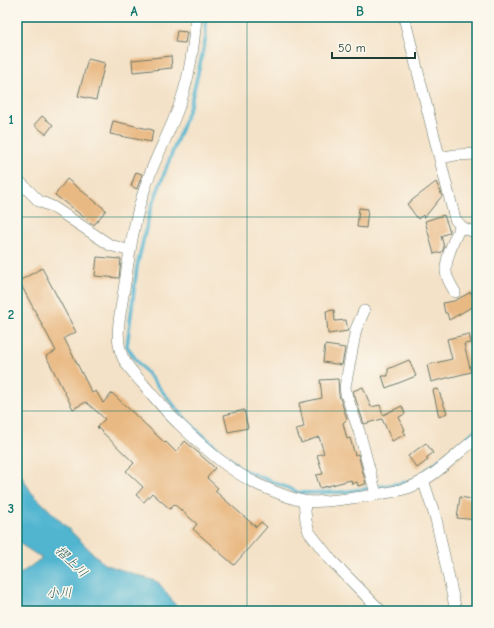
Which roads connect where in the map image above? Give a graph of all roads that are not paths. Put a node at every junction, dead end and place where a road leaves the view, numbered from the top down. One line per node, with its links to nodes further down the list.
1 (196, 17): 8 (street)
2 (404, 17): 4 (street)
3 (477, 154): 4 (street)
4 (440, 158): 6 (street)
5 (17, 179): 8 (street)
6 (461, 226): 7 (street); 9 (street)
7 (477, 232)
8 (130, 251): 14 (street)
9 (454, 292)
10 (364, 311): 13 (street)
11 (477, 438): 12 (street)
12 (423, 480): 13 (street); 16 (street)
13 (374, 490): 14 (street)
14 (304, 501): 15 (street)
15 (381, 611)
16 (456, 611)

